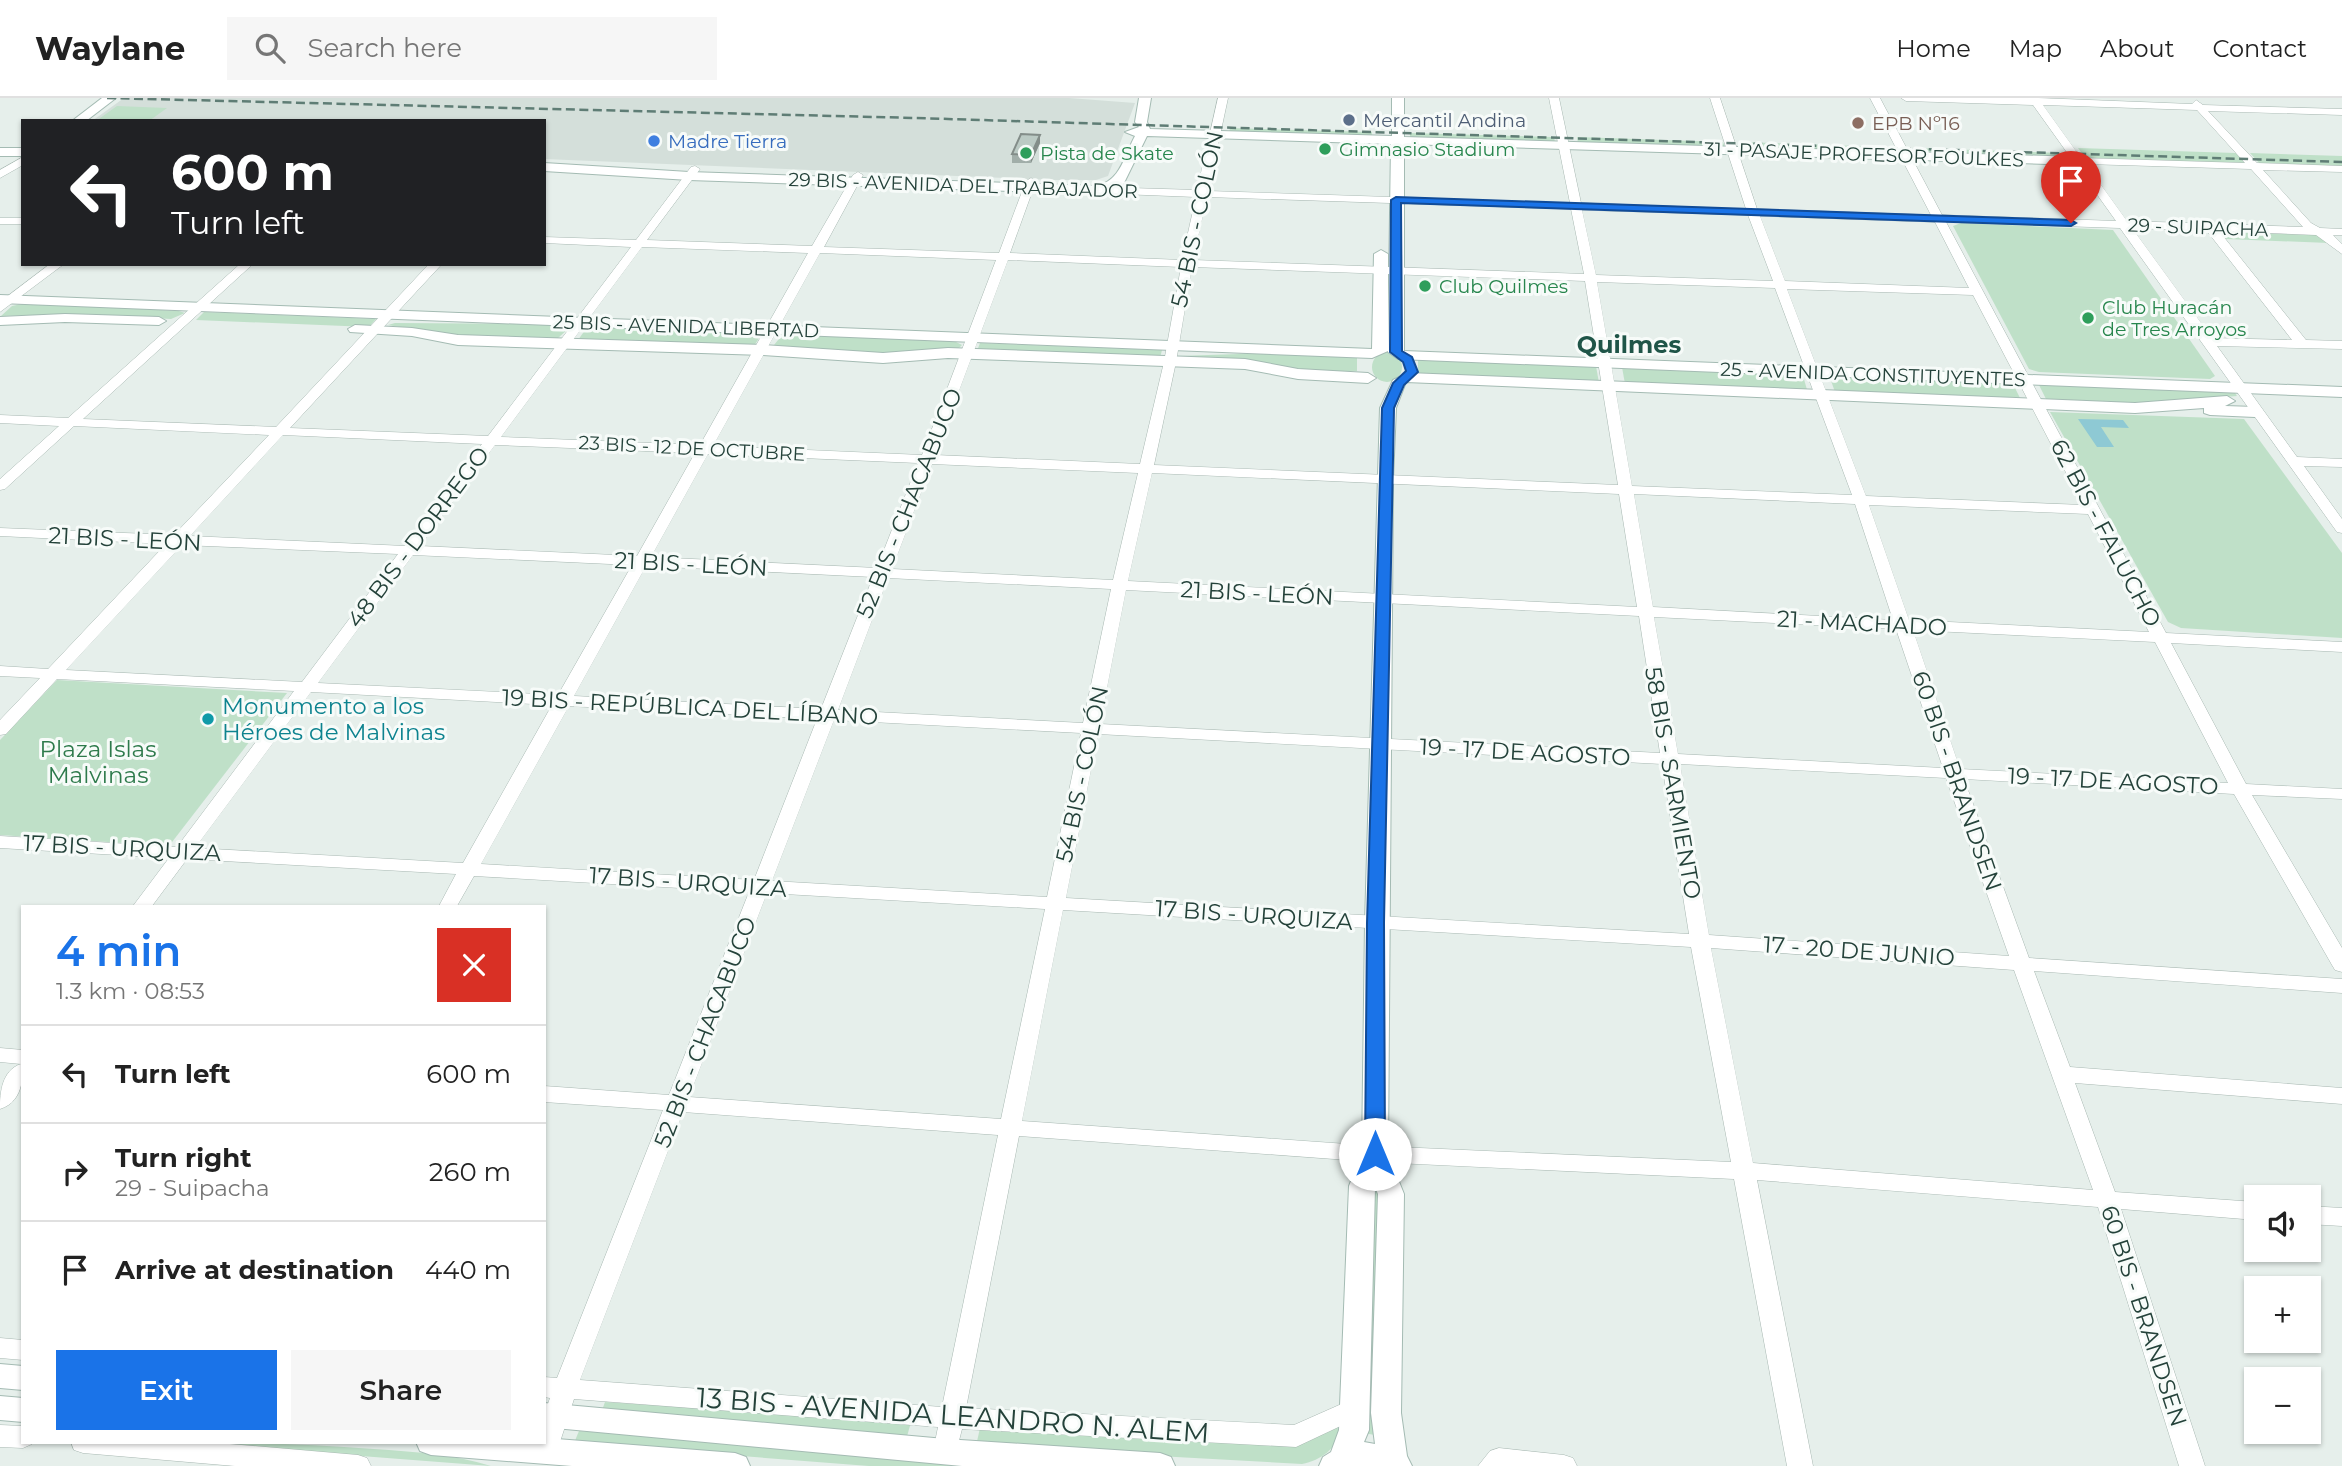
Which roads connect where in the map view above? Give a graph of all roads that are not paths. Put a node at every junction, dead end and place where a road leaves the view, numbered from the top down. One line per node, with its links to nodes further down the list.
1 (110, 98): 14 (main road)
2 (119, 98): 14 (main road)
3 (1145, 98): 15 (main road)
4 (1223, 98): 16 (street, 54 BIS - COLÓN)
5 (1386, 98): 17 (main road)
6 (1398, 98): 17 (main road)
7 (1555, 98): 18 (street, 58 BIS - SARMIENTO)
8 (1715, 98): 19 (street, 60 BIS - BRANDSEN)
9 (1875, 98): 20 (street, 62 BIS - FALUCHO)
10 (1906, 98): 11 (street)
11 (2034, 100): 12 (street); 23 (street)
12 (2195, 102): 13 (street); 26 (street)
13 (2342, 112)
14 (94, 114)
15 (1138, 129): 16 (main road, 31 - PASAJE PROFESOR FOULKES); 32 (main road, 29 BIS - AVENIDA DEL TRABAJADOR); 32 (main road)
16 (1216, 129): 17 (main road, 31 - PASAJE PROFESOR FOULKES); 33 (street, 54 BIS - COLÓN)
17 (1391, 135): 18 (main road, 31 - PASAJE PROFESOR FOULKES); 34 (main road)
18 (1564, 139): 19 (main road, 31 - PASAJE PROFESOR FOULKES); 35 (street, 58 BIS - SARMIENTO)
19 (1732, 145): 20 (main road, 31 - PASAJE PROFESOR FOULKES); 36 (street, 60 BIS - BRANDSEN)
20 (1903, 150): 23 (main road, 31 - PASAJE PROFESOR FOULKES); 37 (street, 62 BIS - FALUCHO)
21 (0, 152): 22 (main road)
22 (21, 152)
23 (2075, 156): 26 (street, 31 - PASAJE PROFESOR FOULKES); 40 (street)
24 (21, 161): 29 (street)
25 (546, 164): 28 (main road, 29 BIS - AVENIDA DEL TRABAJADOR)
26 (2253, 166): 27 (street, 31 - PASAJE PROFESOR FOULKES); 42 (street)
27 (2342, 169)
28 (692, 172): 30 (main road, 29 BIS - AVENIDA DEL TRABAJADOR); 46 (street, 48 BIS - DORREGO)
29 (0, 175)
30 (858, 178): 31 (main road, 29 BIS - AVENIDA DEL TRABAJADOR); 47 (street)
31 (1030, 184): 32 (main road, 29 BIS - AVENIDA DEL TRABAJADOR); 49 (street, 52 BIS - CHACABUCO)
32 (1092, 187): 33 (street, 29 BIS - AVENIDA DEL TRABAJADOR)
33 (1203, 193): 34 (street, 29 BIS - AVENIDA DEL TRABAJADOR); 50 (street, 54 BIS - COLÓN)
34 (1387, 204): 35 (street, 29 - SUIPACHA); 54 (main road)
35 (1576, 206): 36 (street, 29 - SUIPACHA); 55 (street, 58 BIS - SARMIENTO)
36 (1754, 213): 37 (street, 29 - SUIPACHA); 56 (street, 60 BIS - BRANDSEN)
37 (1940, 219): 40 (street, 29 - SUIPACHA); 57 (street, 62 BIS - FALUCHO)
38 (0, 221): 39 (street)
39 (21, 221)
40 (2124, 224): 41 (street, 29 - SUIPACHA); 65 (street)
41 (2210, 227): 42 (street, 29 - SUIPACHA); 67 (street)
42 (2321, 231): 43 (street, 29 - SUIPACHA); 48 (street)
43 (2342, 232)
44 (1381, 236): 54 (main road)
45 (546, 240): 46 (street)
46 (640, 243): 47 (street); 61 (street, 48 BIS - DORREGO)
47 (819, 250): 49 (street); 64 (street)
48 (2342, 251)
49 (1004, 257): 50 (street); 69 (street, 52 BIS - CHACABUCO)
50 (1187, 263): 54 (street); 71 (street, 54 BIS - COLÓN)
51 (55, 266): 58 (street)
52 (245, 266): 59 (street)
53 (434, 266): 63 (street)
54 (1388, 272): 55 (street); 72 (main road)
55 (1591, 279): 56 (street); 73 (street, 58 BIS - SARMIENTO)
56 (1782, 285): 57 (street); 74 (street, 60 BIS - BRANDSEN)
57 (1978, 292): 76 (street, 62 BIS - FALUCHO)
58 (4, 302): 59 (main road, 25 BIS - AVENIDA LIBERTAD)
59 (198, 309): 62 (street); 63 (main road, 25 BIS - AVENIDA LIBERTAD)
60 (0, 321): 62 (main road, 25 BIS - AVENIDA LIBERTAD)
61 (579, 321): 63 (main road, 25 BIS - AVENIDA LIBERTAD); 64 (main road, 25 BIS - AVENIDA LIBERTAD); 66 (street, 48 BIS - DORREGO)
62 (183, 322): 63 (main road, 25 BIS - AVENIDA LIBERTAD); 86 (street)
63 (384, 323): 66 (main road, 25 BIS - AVENIDA LIBERTAD); 87 (street)
64 (774, 329): 69 (main road, 25 BIS - AVENIDA LIBERTAD); 70 (street)
65 (2207, 342): 67 (street); 81 (street)
66 (564, 344): 70 (main road, 25 BIS - AVENIDA LIBERTAD); 88 (street, 48 BIS - DORREGO)
67 (2301, 344): 68 (street)
68 (2342, 345)
69 (970, 346): 70 (main road, 25 BIS - AVENIDA LIBERTAD); 71 (main road, 25 BIS - AVENIDA LIBERTAD); 90 (street, 52 BIS - CHACABUCO)
70 (762, 350): 89 (street)
71 (1171, 353): 72 (main road); 75 (main road, 25 BIS - AVENIDA LIBERTAD); 93 (street, 54 BIS - COLÓN)
72 (1388, 353): 73 (main road, 25 - AVENIDA CONSTITUYENTES); 75 (main road); 77 (main road)
73 (1604, 363): 74 (main road, 25 - AVENIDA CONSTITUYENTES); 78 (street, 58 BIS - SARMIENTO)
74 (1814, 372): 76 (main road, 25 - AVENIDA CONSTITUYENTES); 80 (street, 60 BIS - BRANDSEN)
75 (1372, 380): 77 (main road, 25 BIS - AVENIDA LIBERTAD); 84 (main road)
76 (2025, 380): 81 (main road, 25 - AVENIDA CONSTITUYENTES); 83 (street, 62 BIS - FALUCHO)
77 (1404, 381): 78 (main road, 25 - AVENIDA CONSTITUYENTES); 84 (main road)
78 (1607, 386): 80 (main road, 25 - AVENIDA CONSTITUYENTES); 96 (street, 58 BIS - SARMIENTO)
79 (2342, 392): 81 (main road, 25 - AVENIDA CONSTITUYENTES)
80 (1821, 396): 83 (main road, 25 - AVENIDA CONSTITUYENTES); 97 (street, 60 BIS - BRANDSEN)
81 (2248, 400): 82 (main road, 25 - AVENIDA CONSTITUYENTES); 83 (main road, 25 - AVENIDA CONSTITUYENTES); 91 (street)
82 (2342, 403)
83 (2037, 404): 98 (street, 62 BIS - FALUCHO)
84 (1388, 408): 94 (main road)
85 (0, 419): 86 (street, 23 BIS - 12 DE OCTUBRE)
86 (73, 422): 87 (street, 23 BIS - 12 DE OCTUBRE); 95 (street)
87 (279, 432): 88 (street, 23 BIS - 12 DE OCTUBRE); 101 (street)
88 (492, 440): 89 (street, 23 BIS - 12 DE OCTUBRE); 102 (street, 48 BIS - DORREGO)
89 (706, 448): 90 (street, 23 BIS - 12 DE OCTUBRE); 103 (street)
90 (926, 459): 93 (street, 23 BIS - 12 DE OCTUBRE); 104 (street, 52 BIS - CHACABUCO)
91 (2292, 461): 92 (street); 99 (street)
92 (2342, 463)
93 (1147, 469): 94 (street, 23 BIS - 12 DE OCTUBRE); 105 (street, 54 BIS - COLÓN)
94 (1385, 479): 96 (street, 23 BIS - 12 DE OCTUBRE); 106 (main road)
95 (0, 486)
96 (1626, 491): 97 (street, 23 BIS - 12 DE OCTUBRE); 107 (street, 58 BIS - SARMIENTO)
97 (1861, 501): 98 (street, 23 BIS - 12 DE OCTUBRE); 108 (street, 60 BIS - BRANDSEN)
98 (2095, 510): 109 (street, 62 BIS - FALUCHO)
99 (2342, 529)
100 (0, 532): 101 (street, 21 BIS - LEÓN)
101 (177, 541): 102 (street, 21 BIS - LEÓN); 112 (street)
102 (408, 552): 103 (street, 21 BIS - LEÓN); 113 (street, 48 BIS - DORREGO)
103 (643, 561): 104 (street, 21 BIS - LEÓN); 114 (street)
104 (880, 573): 105 (street, 21 BIS - LEÓN); 115 (street, 52 BIS - CHACABUCO)
105 (1119, 586): 106 (street, 21 BIS - LEÓN); 116 (street, 54 BIS - COLÓN)
106 (1382, 598): 107 (street, 21 - MACHADO); 118 (main road)
107 (1645, 611): 108 (street, 21 - MACHADO); 119 (street, 58 BIS - SARMIENTO)
108 (1902, 625): 109 (street, 21 - MACHADO); 120 (street, 60 BIS - BRANDSEN)
109 (2161, 637): 110 (street, 21 - MACHADO); 121 (street, 62 BIS - FALUCHO)
110 (2342, 647)
111 (0, 671): 112 (street, 19 BIS - REPÚBLICA DEL LÍBANO)
112 (54, 673): 113 (street, 19 BIS - REPÚBLICA DEL LÍBANO); 117 (street)
113 (306, 686): 114 (street, 19 BIS - REPÚBLICA DEL LÍBANO); 124 (street, 48 BIS - DORREGO)
114 (564, 701): 115 (street, 19 BIS - REPÚBLICA DEL LÍBANO); 125 (street)
115 (825, 715): 116 (street, 19 BIS - REPÚBLICA DEL LÍBANO); 126 (street, 52 BIS - CHACABUCO)
116 (1092, 729): 118 (street, 19 BIS - REPÚBLICA DEL LÍBANO); 127 (street, 54 BIS - COLÓN)
117 (0, 730)
118 (1380, 743): 119 (street, 19 - 17 DE AGOSTO); 130 (main road)
119 (1669, 761): 120 (street, 19 - 17 DE AGOSTO); 131 (street, 58 BIS - SARMIENTO)
120 (1953, 773): 121 (street, 19 - 17 DE AGOSTO); 132 (street, 60 BIS - BRANDSEN)
121 (2239, 787): 122 (street, 19 - 17 DE AGOSTO); 133 (street, 62 BIS - FALUCHO)
122 (2342, 794)
123 (0, 842): 124 (street, 17 BIS - URQUIZA)
124 (182, 852): 125 (street, 17 BIS - URQUIZA); 128 (street, 48 BIS - DORREGO)
125 (469, 868): 126 (street, 17 BIS - URQUIZA); 129 (street)
126 (761, 887): 127 (street, 17 BIS - URQUIZA); 142 (street, 52 BIS - CHACABUCO)
127 (1055, 902): 130 (street, 17 BIS - URQUIZA); 143 (street, 54 BIS - COLÓN)
128 (143, 905)
129 (448, 905)
130 (1376, 923): 131 (street, 17 - 20 DE JUNIO); 144 (main road)
131 (1700, 941): 132 (street, 17 - 20 DE JUNIO); 145 (street, 58 BIS - SARMIENTO)
132 (2021, 962): 134 (street, 17 - 20 DE JUNIO); 138 (street, 60 BIS - BRANDSEN)
133 (2342, 965)
134 (2342, 986)
135 (0, 1055): 136 (street)
136 (21, 1057)
137 (21, 1074): 141 (street)
138 (2062, 1074): 140 (street); 146 (street, 60 BIS - BRANDSEN)
139 (546, 1094): 142 (street)
140 (2342, 1096)
141 (0, 1101)
142 (677, 1106): 143 (street); 154 (street, 52 BIS - CHACABUCO)
143 (1009, 1127): 144 (street); 158 (street, 54 BIS - COLÓN)
144 (1375, 1154): 145 (street); 156 (main road); 166 (main road)
145 (1745, 1171): 146 (street); 172 (street, 58 BIS - SARMIENTO)
146 (2107, 1199): 147 (street); 173 (street, 60 BIS - BRANDSEN)
147 (2244, 1209)
148 (2321, 1216): 149 (street)
149 (2342, 1217)
150 (0, 1348): 151 (street)
151 (21, 1350)
152 (0, 1376): 153 (main road)
153 (21, 1378)
154 (553, 1401): 158 (street, 13 BIS - AVENIDA LEANDRO N. ALEM); 163 (street, 52 BIS - CHACABUCO); 164 (main road, 13 BIS - AVENIDA LEANDRO N. ALEM)
155 (0, 1408): 157 (main road)
156 (1355, 1408): 158 (street, 13 BIS - AVENIDA LEANDRO N. ALEM); 165 (main road)
157 (21, 1410)
158 (953, 1418): 164 (street, 54 BIS - COLÓN)
159 (0, 1436): 160 (street)
160 (21, 1437)
161 (106, 1444): 167 (street)
162 (456, 1444): 163 (main road)
163 (545, 1451): 168 (main road)
164 (945, 1452): 169 (main road, 13 BIS - AVENIDA LEANDRO N. ALEM)
165 (1339, 1463): 166 (main road)
166 (1395, 1465)
167 (358, 1466)
168 (735, 1466)
169 (1160, 1466)
170 (1491, 1466): 171 (street)
171 (1564, 1466)
172 (1800, 1466)
173 (2192, 1466)

